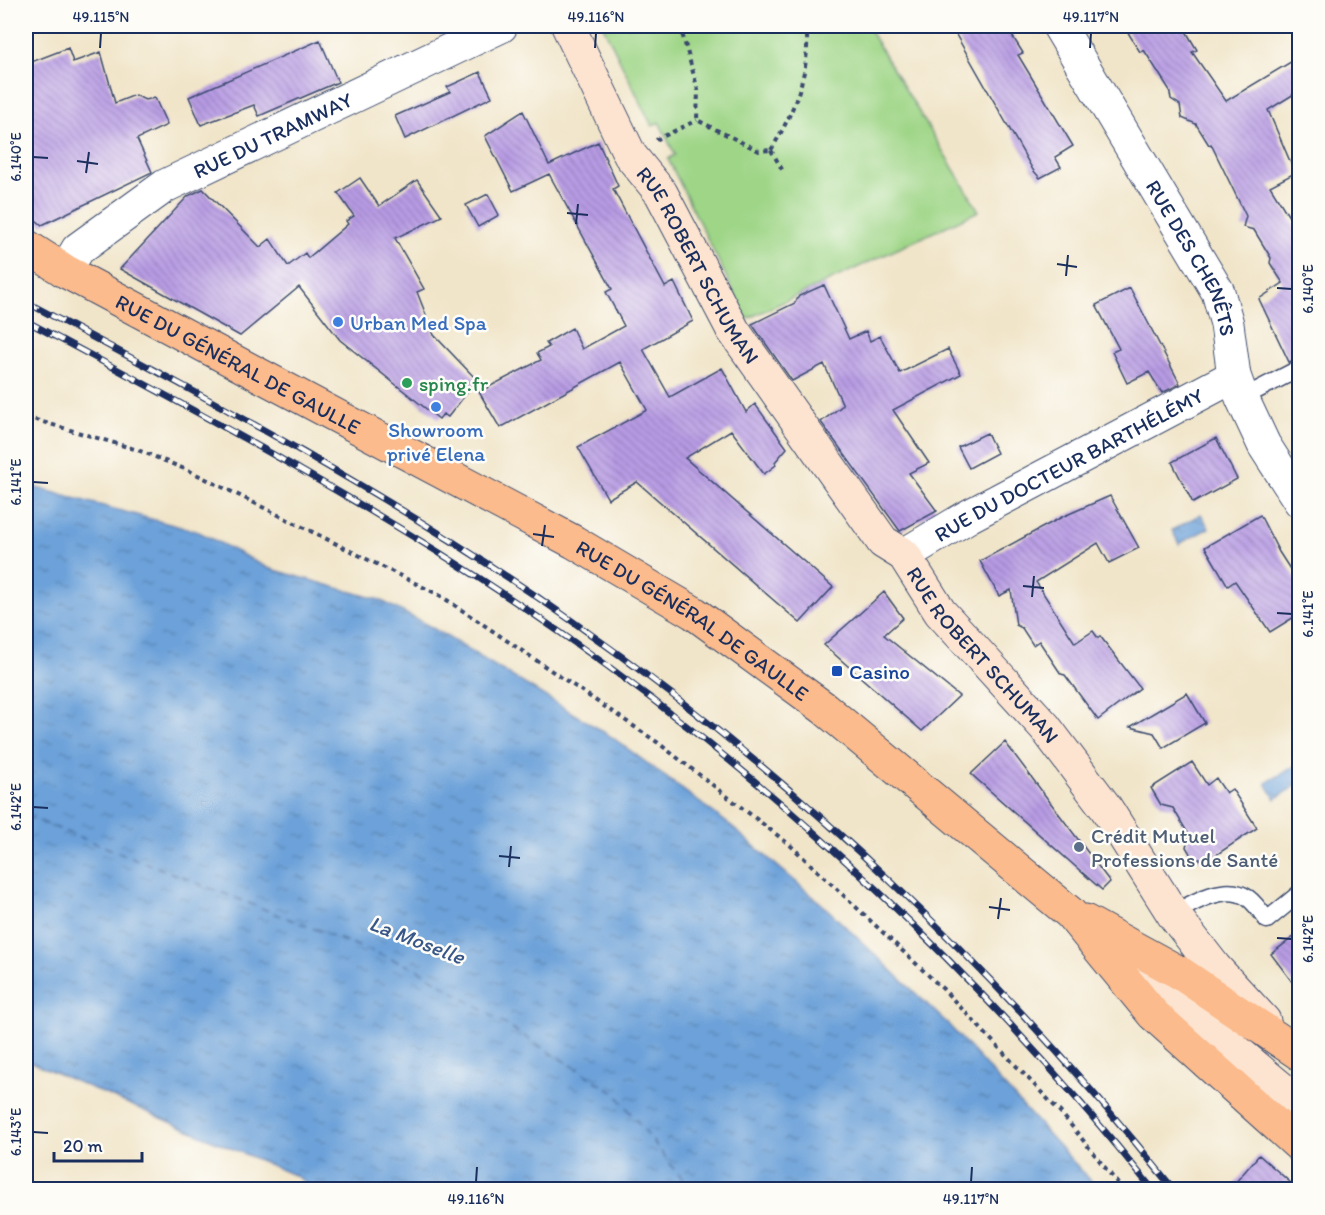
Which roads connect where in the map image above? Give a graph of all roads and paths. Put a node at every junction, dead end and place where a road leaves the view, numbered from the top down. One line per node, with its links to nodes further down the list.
1 (501, 26): 11 (street, RUE DU TRAMWAY)
2 (568, 26): 8 (street, RUE ROBERT SCHUMAN)
3 (680, 26): 6 (path)
4 (806, 26): 7 (path)
5 (1059, 26): 13 (street, RUE DES CHENÊTS)
6 (697, 120): 7 (path); 8 (path)
7 (771, 150): 9 (path)
8 (630, 155): 16 (street, RUE ROBERT SCHUMAN)
9 (784, 173)
10 (26, 246): 11 (main road, RUE DU GÉNÉRAL DE GAULLE)
11 (65, 271): 18 (main road, RUE DU GÉNÉRAL DE GAULLE)
12 (1299, 368): 13 (lane)
13 (1238, 387): 15 (street, RUE DES CHENÊTS); 16 (street, RUE DU DOCTEUR BARTHÉLÉMY)
14 (26, 417): 23 (path)
15 (1299, 501)
16 (904, 555): 19 (street, RUE ROBERT SCHUMAN)
17 (1299, 893): 19 (lane)
18 (1070, 913): 20 (main road, RUE DU GÉNÉRAL DE GAULLE); 21 (street); 22 (main road, RUE DU GÉNÉRAL DE GAULLE)
19 (1173, 914): 20 (street, RUE ROBERT SCHUMAN)
20 (1298, 1052)
21 (1299, 1104)
22 (1294, 1141)
23 (1123, 1190)

